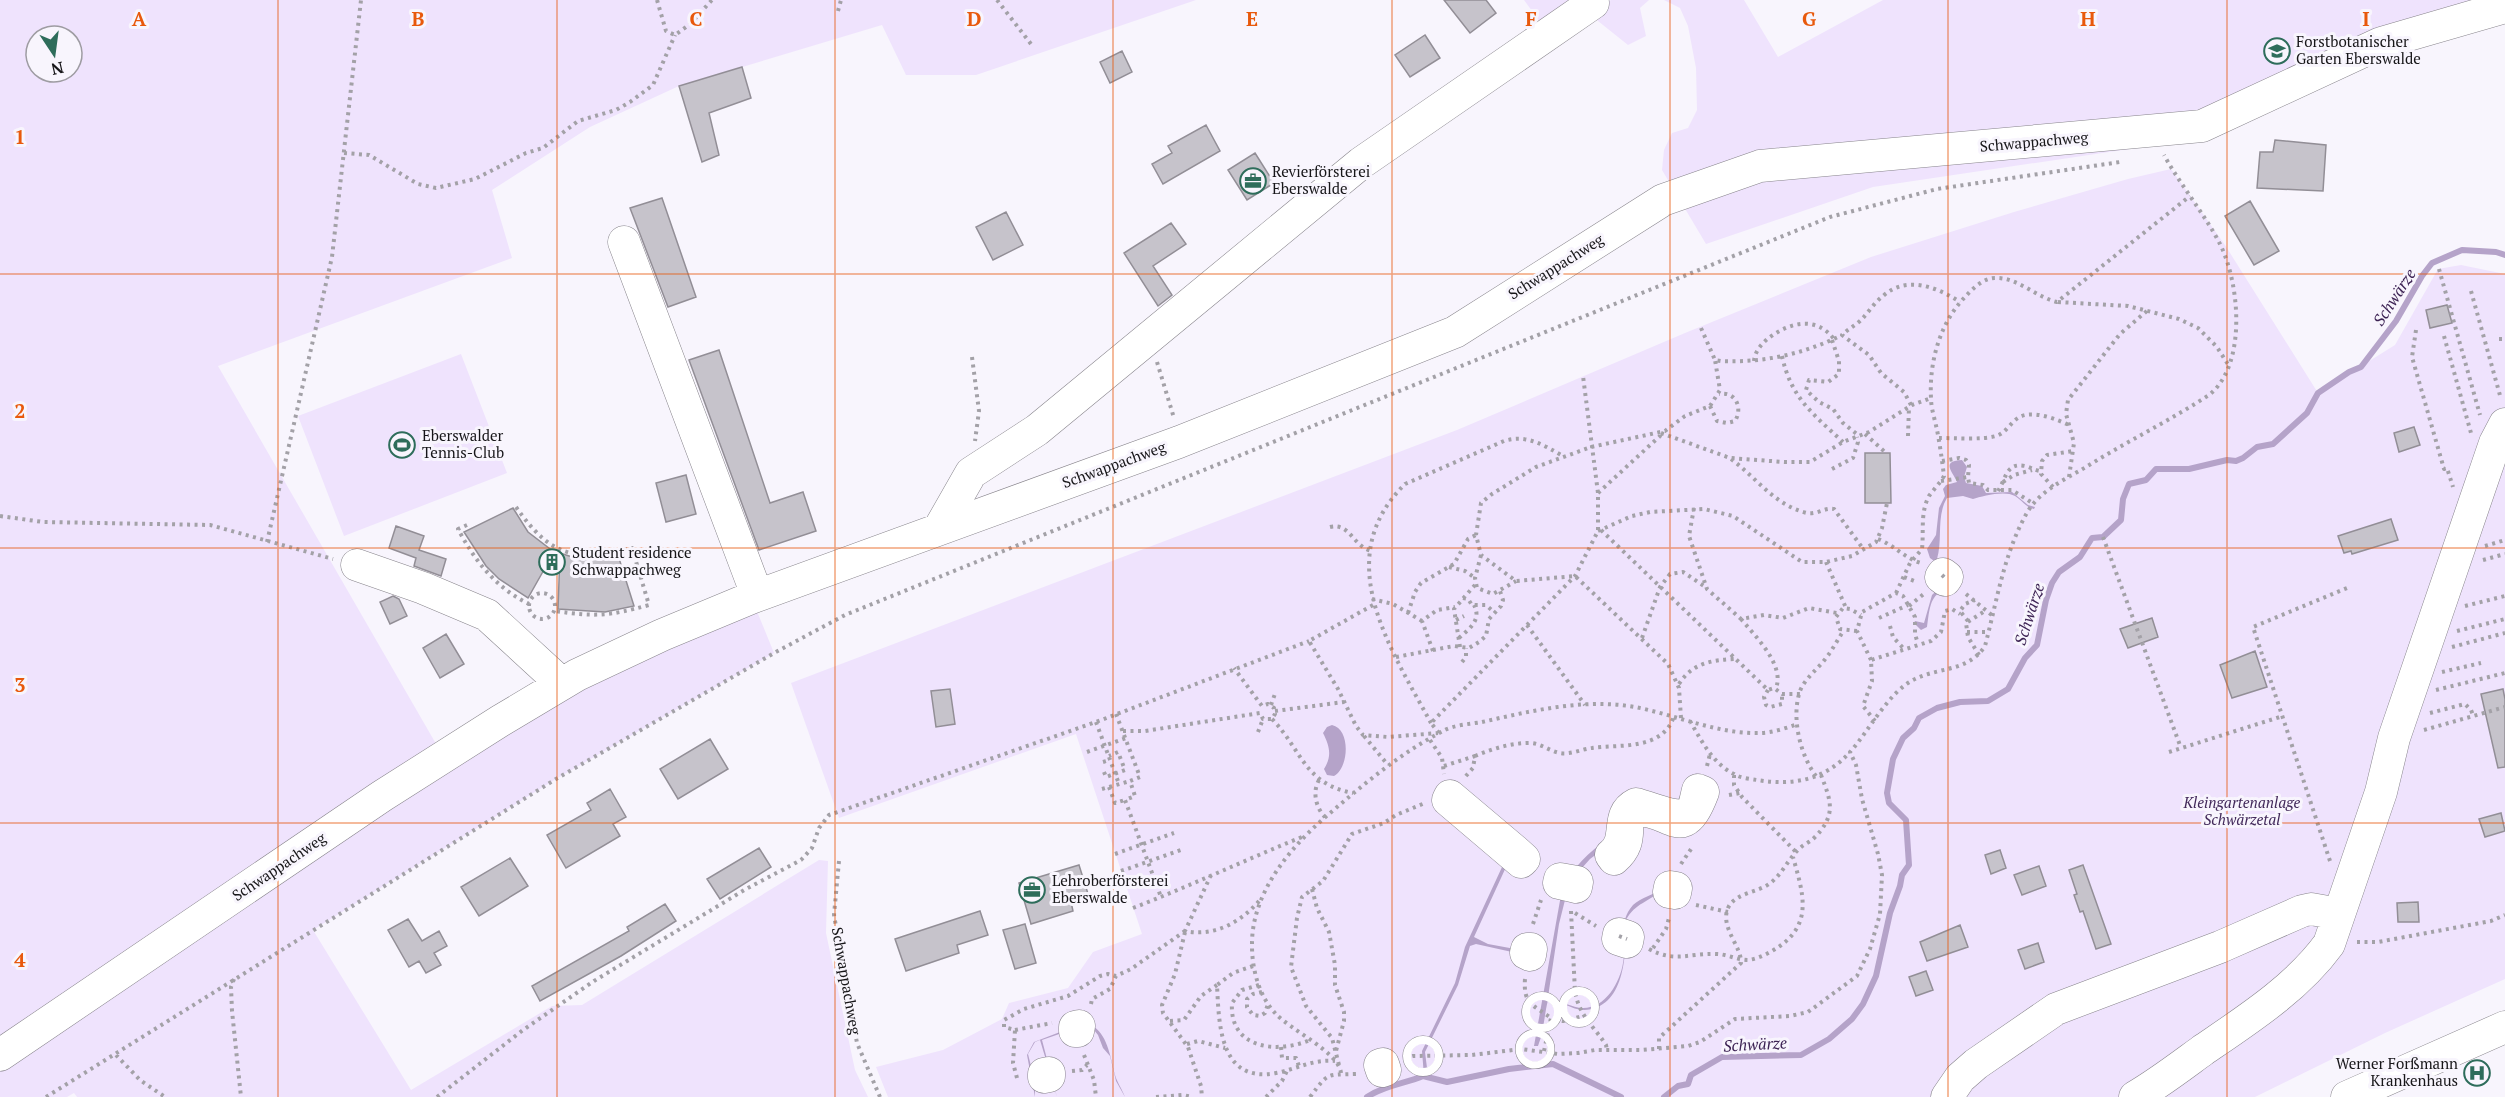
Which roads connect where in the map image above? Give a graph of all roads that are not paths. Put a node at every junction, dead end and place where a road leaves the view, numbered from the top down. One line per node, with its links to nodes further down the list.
1 (1593, 3): 5 (street)
2 (2497, 5): 5 (street, Schwappachweg)
3 (624, 242): 7 (street)
4 (2493, 427): 9 (street)
5 (939, 529): 7 (street, Schwappachweg)
6 (357, 565): 8 (street)
7 (757, 596): 8 (street, Schwappachweg)
8 (561, 683): 11 (street, Schwappachweg)
9 (2342, 905): 12 (street); 13 (street)
10 (2505, 1027): 14 (street)
11 (0, 1055)
12 (1947, 1097)
13 (2135, 1097)
14 (2347, 1097)

